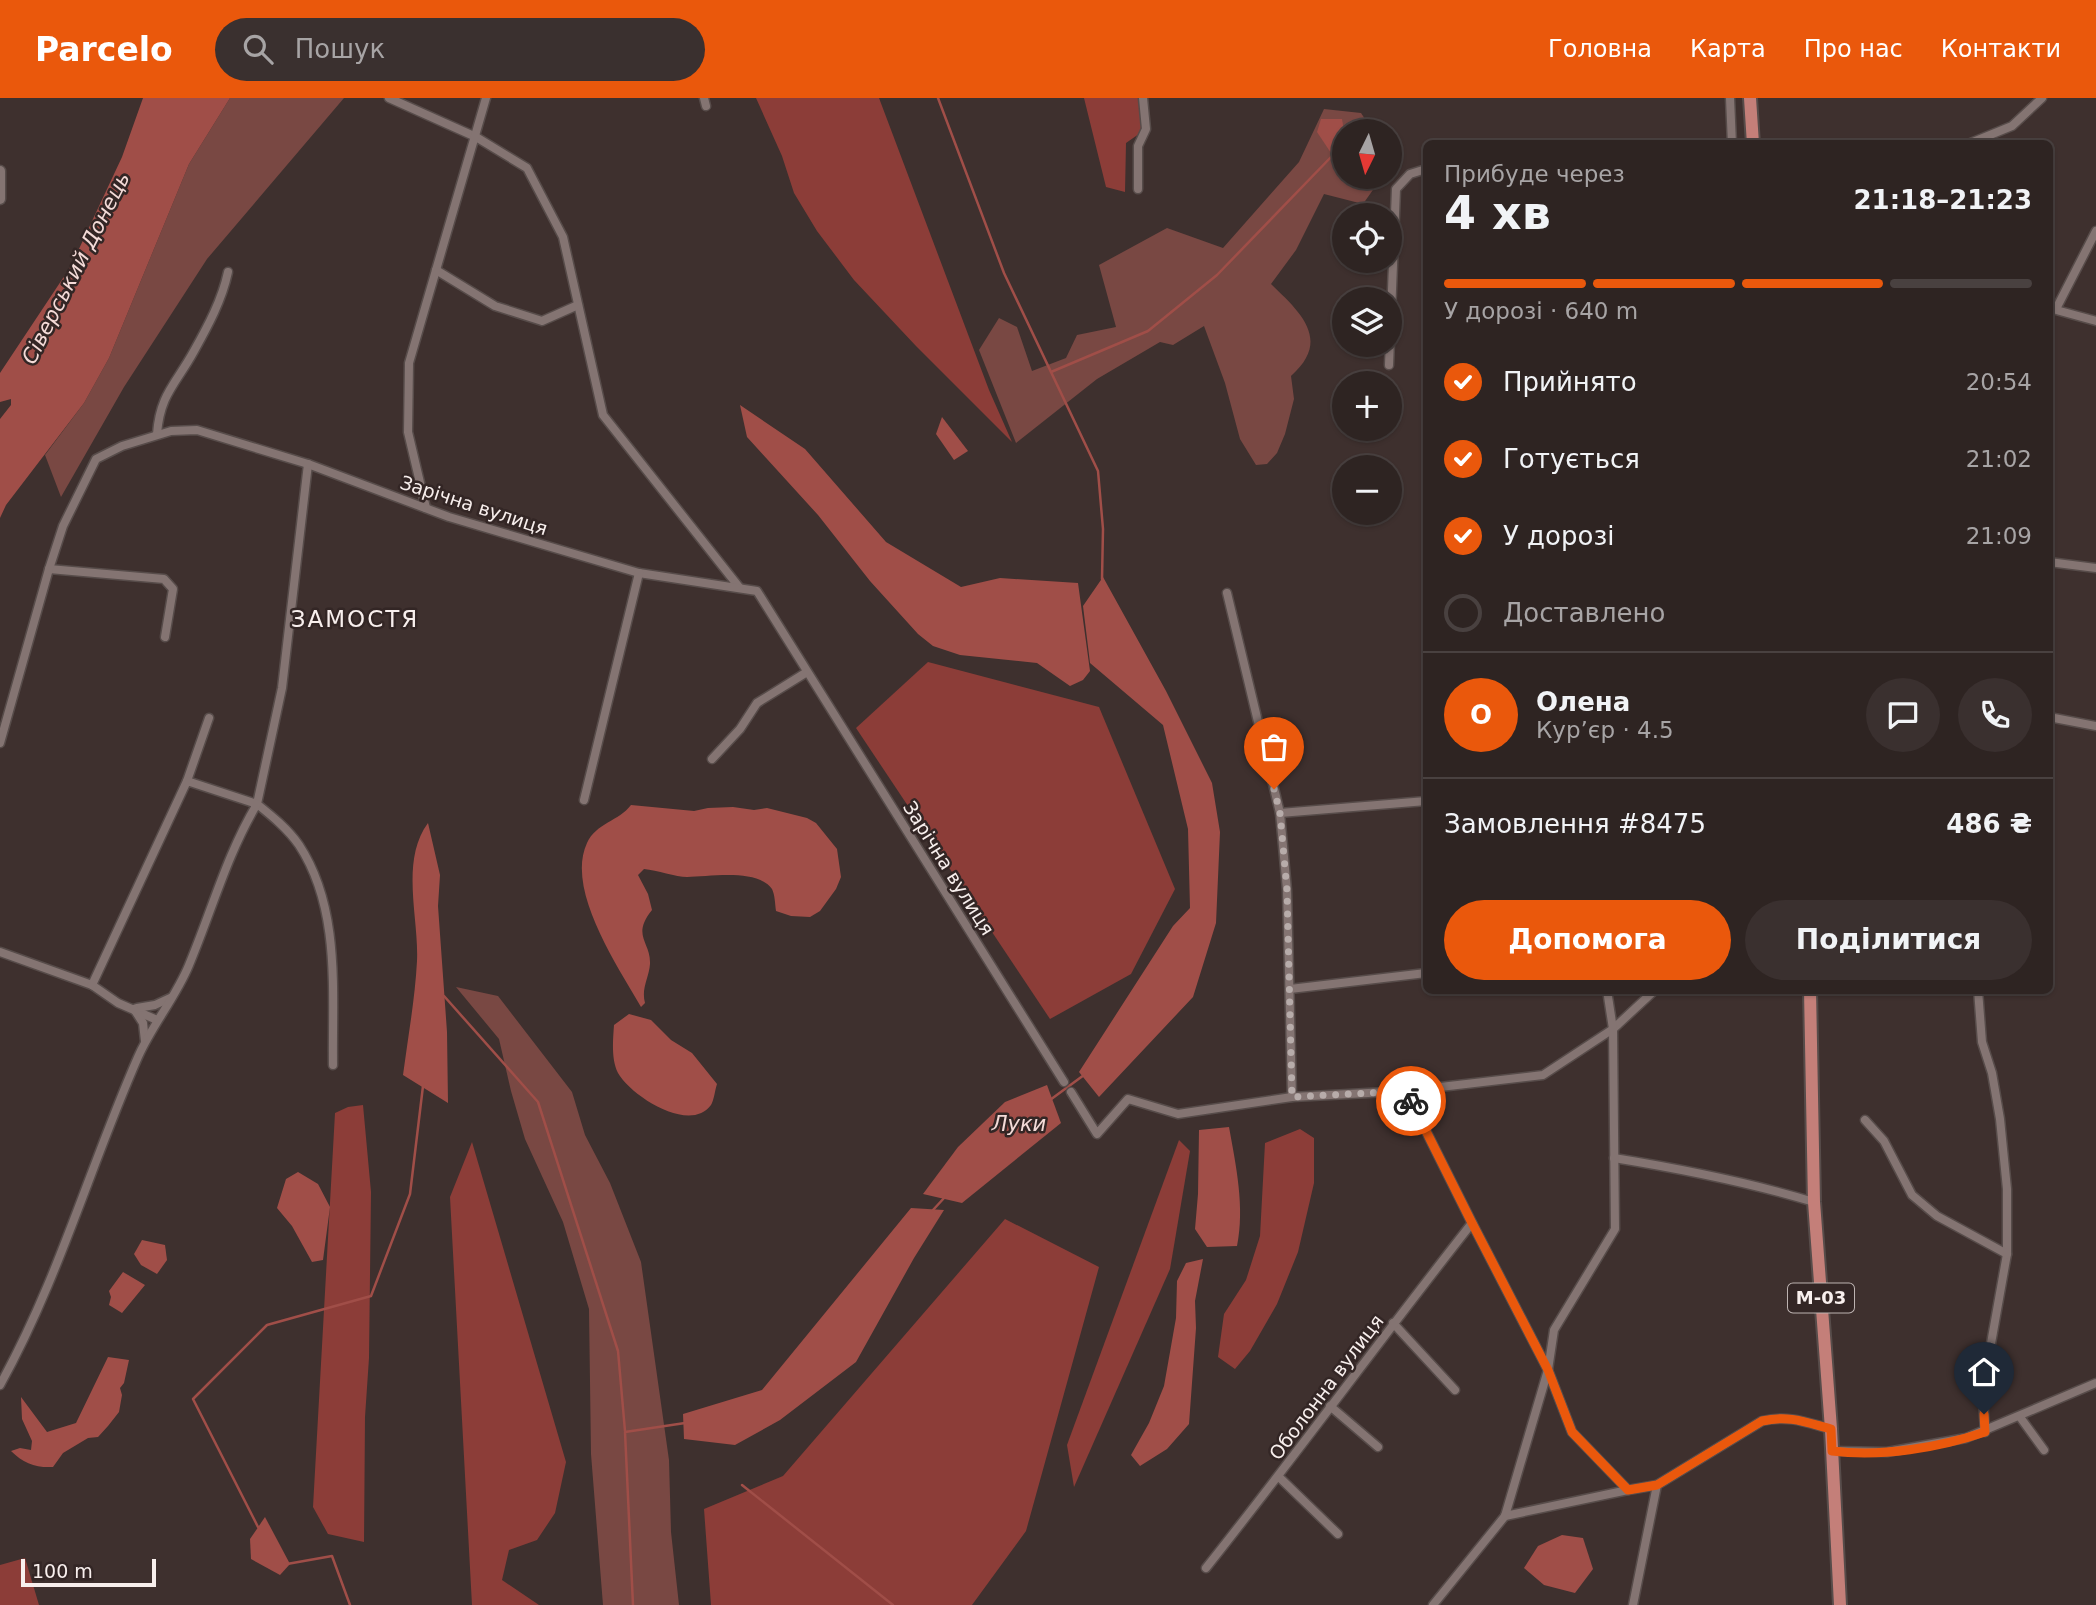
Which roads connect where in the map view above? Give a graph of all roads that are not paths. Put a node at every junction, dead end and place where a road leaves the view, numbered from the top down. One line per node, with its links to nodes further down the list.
1 (389, 98): 7 (street)
2 (486, 98): 7 (street)
3 (1143, 98): 13 (street)
4 (1730, 98): 8 (street)
5 (1750, 98): 9 (highway)
6 (2042, 98): 10 (street)
7 (476, 137): 16 (street); 18 (street)
8 (1732, 140)
9 (1753, 140)
10 (1978, 140)
11 (1423, 170): 21 (street)
12 (0, 171): 14 (street)
13 (1138, 189)
14 (0, 199)
15 (2096, 230): 19 (street)
16 (436, 270): 18 (street); 24 (street)
17 (229, 272): 22 (street)
18 (578, 305): 29 (street)
19 (2053, 309): 20 (street)
20 (2096, 321)
21 (1389, 365)
22 (157, 434): 23 (street, Зарічна вулиця); 27 (street, Зарічна вулиця)
23 (308, 464): 24 (street, Зарічна вулиця); 41 (street)
24 (426, 508): 28 (street, Зарічна вулиця)
25 (2053, 563): 26 (street)
26 (2096, 568)
27 (49, 569): 31 (street); 36 (street)
28 (639, 573): 29 (street, Зарічна вулиця); 39 (street)
29 (740, 587): 32 (street, Зарічна вулиця)
30 (1227, 593): 42 (street)
31 (165, 637)
32 (807, 672): 37 (street); 57 (street, Зарічна вулиця)
33 (209, 718): 38 (street)
34 (2053, 718): 35 (street)
35 (2096, 726)
36 (0, 743)
37 (712, 759)
38 (187, 781): 41 (street); 45 (street)
39 (584, 800)
40 (1423, 802): 42 (street)
41 (257, 804): 51 (street); 56 (street)
42 (1280, 813): 46 (street)
43 (0, 952): 45 (street)
44 (1423, 973): 46 (street)
45 (92, 985): 52 (street)
46 (1290, 989): 60 (street)
47 (1608, 994): 54 (street)
48 (1651, 994): 54 (street)
49 (1810, 994): 63 (highway, М-03)
50 (1978, 994): 65 (street)
51 (170, 998): 52 (street); 53 (street)
52 (134, 1009): 53 (street); 55 (street)
53 (157, 1020): 55 (street)
54 (1613, 1029): 58 (street); 62 (street)
55 (145, 1041): 69 (street)
56 (333, 1065)
57 (1065, 1082)
58 (1406, 1091): 60 (street); 64 (street)
59 (1071, 1092): 60 (street)
60 (1292, 1097)
61 (1865, 1120): 65 (street)
62 (1614, 1158): 63 (street); 67 (street)
63 (1814, 1202): 73 (highway, М-03)
64 (1472, 1223): 66 (street, Оболонна вулиця); 67 (street)
65 (2007, 1254): 74 (street)
66 (1393, 1323): 70 (street); 71 (street, Оболонна вулиця)
67 (1548, 1370): 80 (street); 81 (street)
68 (2096, 1383): 72 (street)
69 (0, 1385)
70 (1455, 1390)
71 (1330, 1406): 75 (street); 78 (street, Оболонна вулиця)
72 (2020, 1417): 74 (street); 76 (street)
73 (1831, 1429): 77 (highway, М-03); 79 (street)
74 (1985, 1432): 77 (street)
75 (1378, 1447)
76 (2044, 1450)
77 (1832, 1451): 86 (highway, М-03)
78 (1279, 1477): 82 (street); 83 (street, Оболонна вулиця)
79 (1657, 1485): 80 (street); 85 (street)
80 (1628, 1490): 81 (street)
81 (1504, 1516): 84 (street)
82 (1338, 1534)
83 (1206, 1568)
84 (1433, 1605)
85 (1633, 1605)
86 (1840, 1605)

